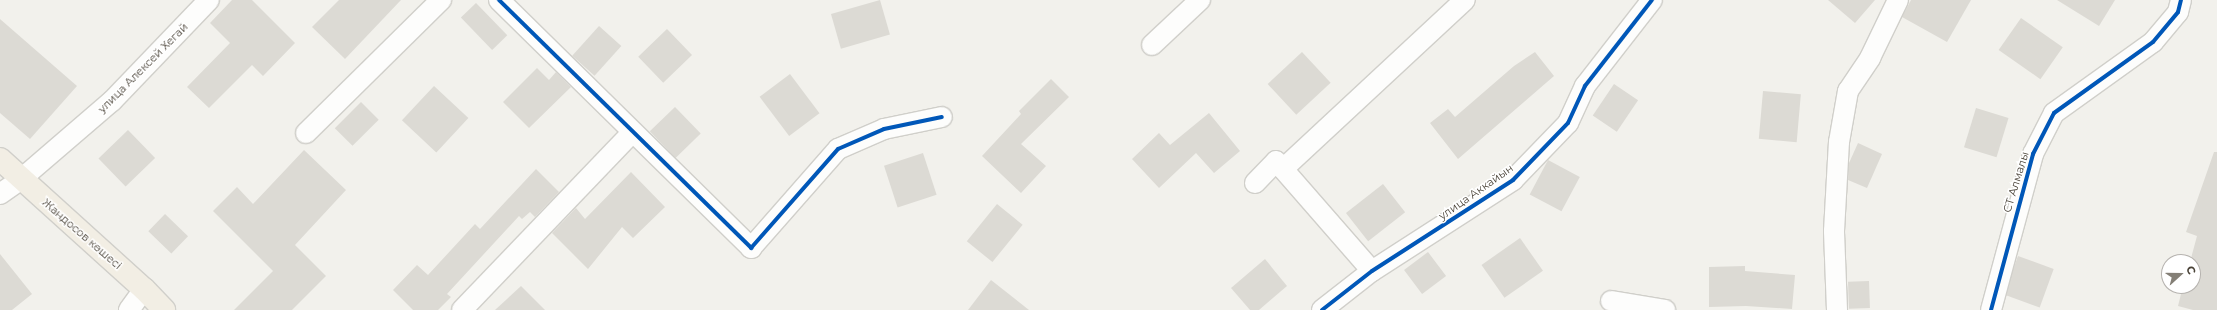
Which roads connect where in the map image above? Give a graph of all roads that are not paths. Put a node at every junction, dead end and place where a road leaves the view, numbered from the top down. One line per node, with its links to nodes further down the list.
1 (209, 0): 15 (street, улица Алексей Хегай)
2 (441, 0): 11 (street)
3 (499, 0): 12 (street)
4 (1200, 0): 9 (street)
5 (1465, 0): 14 (street)
6 (1652, 0): 18 (street, улица Аккайын)
7 (1898, 0): 26 (street)
8 (2181, 0): 27 (street, СТ Алмалы)
9 (1152, 45)
10 (942, 117): 12 (street)
11 (306, 133)
12 (632, 133): 23 (street)
13 (0, 160): 15 (main road, Жандосов көшесі)
14 (1283, 168): 16 (street); 18 (street)
15 (20, 180): 17 (street, улица Алексей Хегай); 19 (main road, Жандосов көшесі)
16 (1255, 183)
17 (0, 194)
18 (1372, 272): 24 (street, улица Аккайын)
19 (144, 289): 21 (street); 22 (main road, Жандосов көшесі)
20 (1611, 301): 25 (street)
21 (129, 310)
22 (164, 310)
23 (462, 310)
24 (1322, 310)
25 (1665, 310)
26 (1837, 310)
27 (1991, 310)

